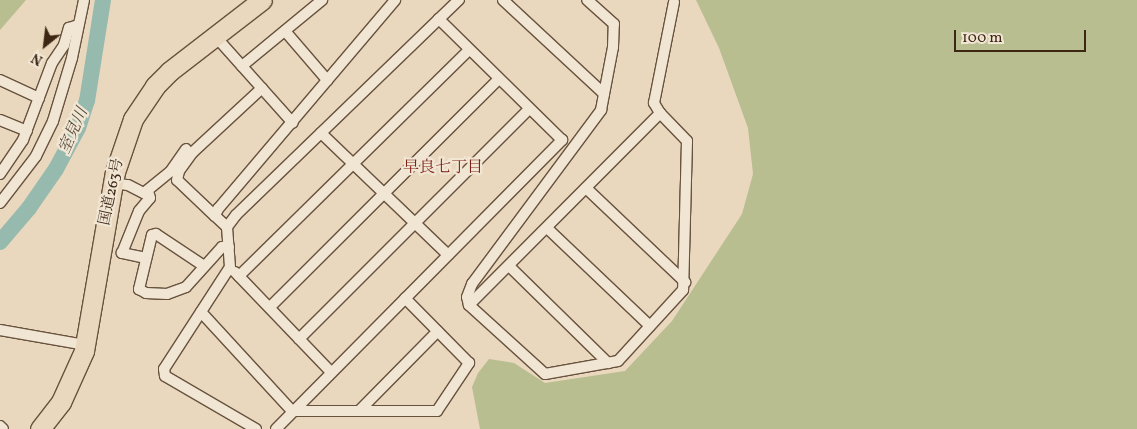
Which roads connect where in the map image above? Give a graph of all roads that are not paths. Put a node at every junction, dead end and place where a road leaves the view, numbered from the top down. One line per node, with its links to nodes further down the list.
1 (84, 0): 10 (street)
2 (322, 0): 11 (street)
3 (395, 0): 17 (street)
4 (459, 0): 9 (street)
5 (503, 0): 19 (street)
6 (586, 0): 19 (street)
7 (253, 2): 12 (highway, 国道263号)
8 (674, 2): 22 (street)
9 (439, 19): 13 (street); 26 (street)
10 (78, 25): 20 (street); 36 (street)
11 (285, 31): 14 (street); 17 (street)
12 (216, 37): 14 (street); 32 (highway, 国道263号)
13 (469, 50): 15 (street); 30 (street)
14 (242, 66): 18 (street)
15 (499, 79): 21 (street); 35 (street)
16 (0, 80): 20 (street)
17 (327, 80): 24 (street)
18 (262, 88): 24 (street); 37 (street)
19 (604, 94): 28 (street)
20 (39, 98): 25 (street)
21 (530, 109): 27 (street); 38 (street)
22 (660, 113): 33 (street); 48 (street)
23 (0, 120): 25 (street)
24 (293, 123): 37 (street)
25 (27, 130): 31 (street)
26 (321, 133): 30 (street); 39 (street)
27 (562, 140): 28 (street); 42 (street)
28 (572, 148): 50 (street)
29 (186, 149): 34 (street)
30 (354, 164): 35 (street); 47 (street)
31 (0, 174)
32 (113, 183): 34 (street); 57 (highway, 国道263号)
33 (586, 188): 40 (street); 48 (street)
34 (148, 191): 43 (street)
35 (384, 193): 38 (street); 51 (street)
36 (0, 203)
37 (216, 216): 39 (street)
38 (415, 223): 42 (street); 56 (street)
39 (228, 227): 41 (street)
40 (547, 228): 45 (street); 53 (street)
41 (229, 247): 44 (street); 46 (street)
42 (448, 255): 49 (street)
43 (146, 258): 44 (street); 44 (street)
44 (204, 266)
45 (509, 266): 50 (street); 58 (street)
46 (230, 267): 47 (street); 52 (street)
47 (239, 276): 51 (street)
48 (685, 282): 53 (street)
49 (406, 298): 55 (street); 59 (street)
50 (469, 305): 58 (street)
51 (270, 307): 56 (street)
52 (201, 312): 60 (street); 65 (street)
53 (650, 326): 58 (street)
54 (0, 330): 57 (street)
55 (438, 330): 61 (street); 61 (street)
56 (299, 339): 59 (street)
57 (85, 345): 64 (highway, 国道263号)
58 (608, 363)
59 (330, 371): 60 (street)
60 (292, 411): 61 (street); 66 (street)
61 (359, 411)
62 (0, 426): 63 (street)
63 (3, 429)
64 (40, 429)
65 (256, 429)
66 (276, 429)

